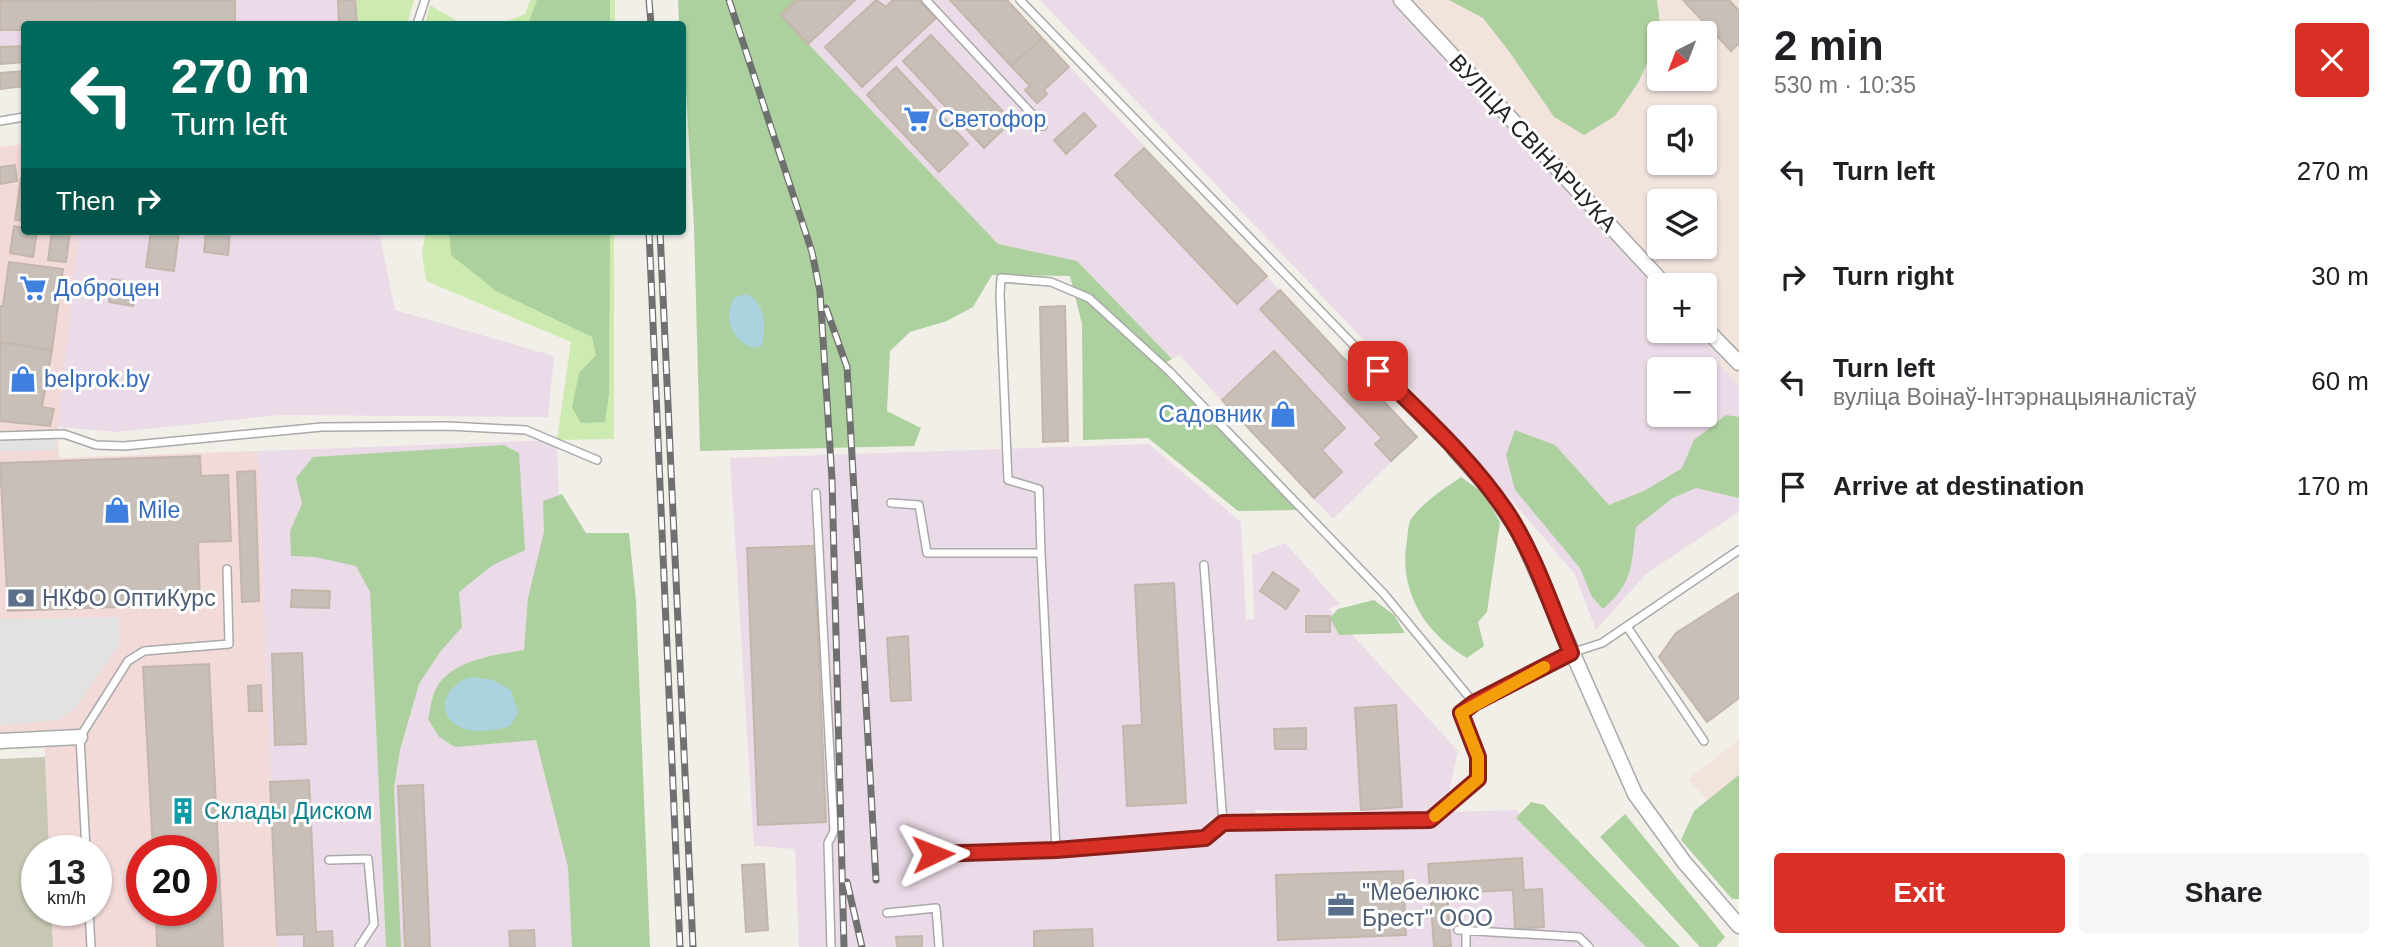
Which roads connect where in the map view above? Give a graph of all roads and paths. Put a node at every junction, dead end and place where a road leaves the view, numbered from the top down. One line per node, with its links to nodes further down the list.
1 (425, 0): 5 (lane)
2 (926, 0): 8 (lane)
3 (1020, 0): 13 (lane)
4 (1401, 0): 9 (street, ВУЛІЦА СВІНАРЧУКА)
5 (418, 21)
6 (21, 118): 7 (lane)
7 (0, 121)
8 (1043, 125)
9 (1654, 273)
10 (1717, 340): 11 (street)
11 (1739, 363)
12 (0, 436): 14 (lane)
13 (1454, 449): 22 (street)
14 (597, 460)
15 (816, 493): 37 (lane)
16 (891, 503): 18 (lane)
17 (1739, 550): 21 (lane)
18 (1041, 553): 23 (lane); 29 (lane)
19 (1204, 565): 27 (lane)
20 (228, 569): 24 (lane)
21 (1628, 628): 22 (lane); 26 (lane)
22 (1571, 653): 23 (lane); 34 (street)
23 (1474, 703): 27 (lane)
24 (80, 737): 25 (street); 28 (lane)
25 (0, 741)
26 (1704, 741)
27 (1223, 823): 29 (lane)
28 (85, 835)
29 (1056, 850): 30 (lane)
30 (933, 854)
31 (330, 860): 36 (lane)
32 (887, 913): 38 (lane)
33 (90, 926): 35 (lane)
34 (1739, 926)
35 (91, 947)
36 (359, 947)
37 (831, 947)
38 (939, 947)
39 (1466, 947): 40 (lane)
40 (1589, 947)

